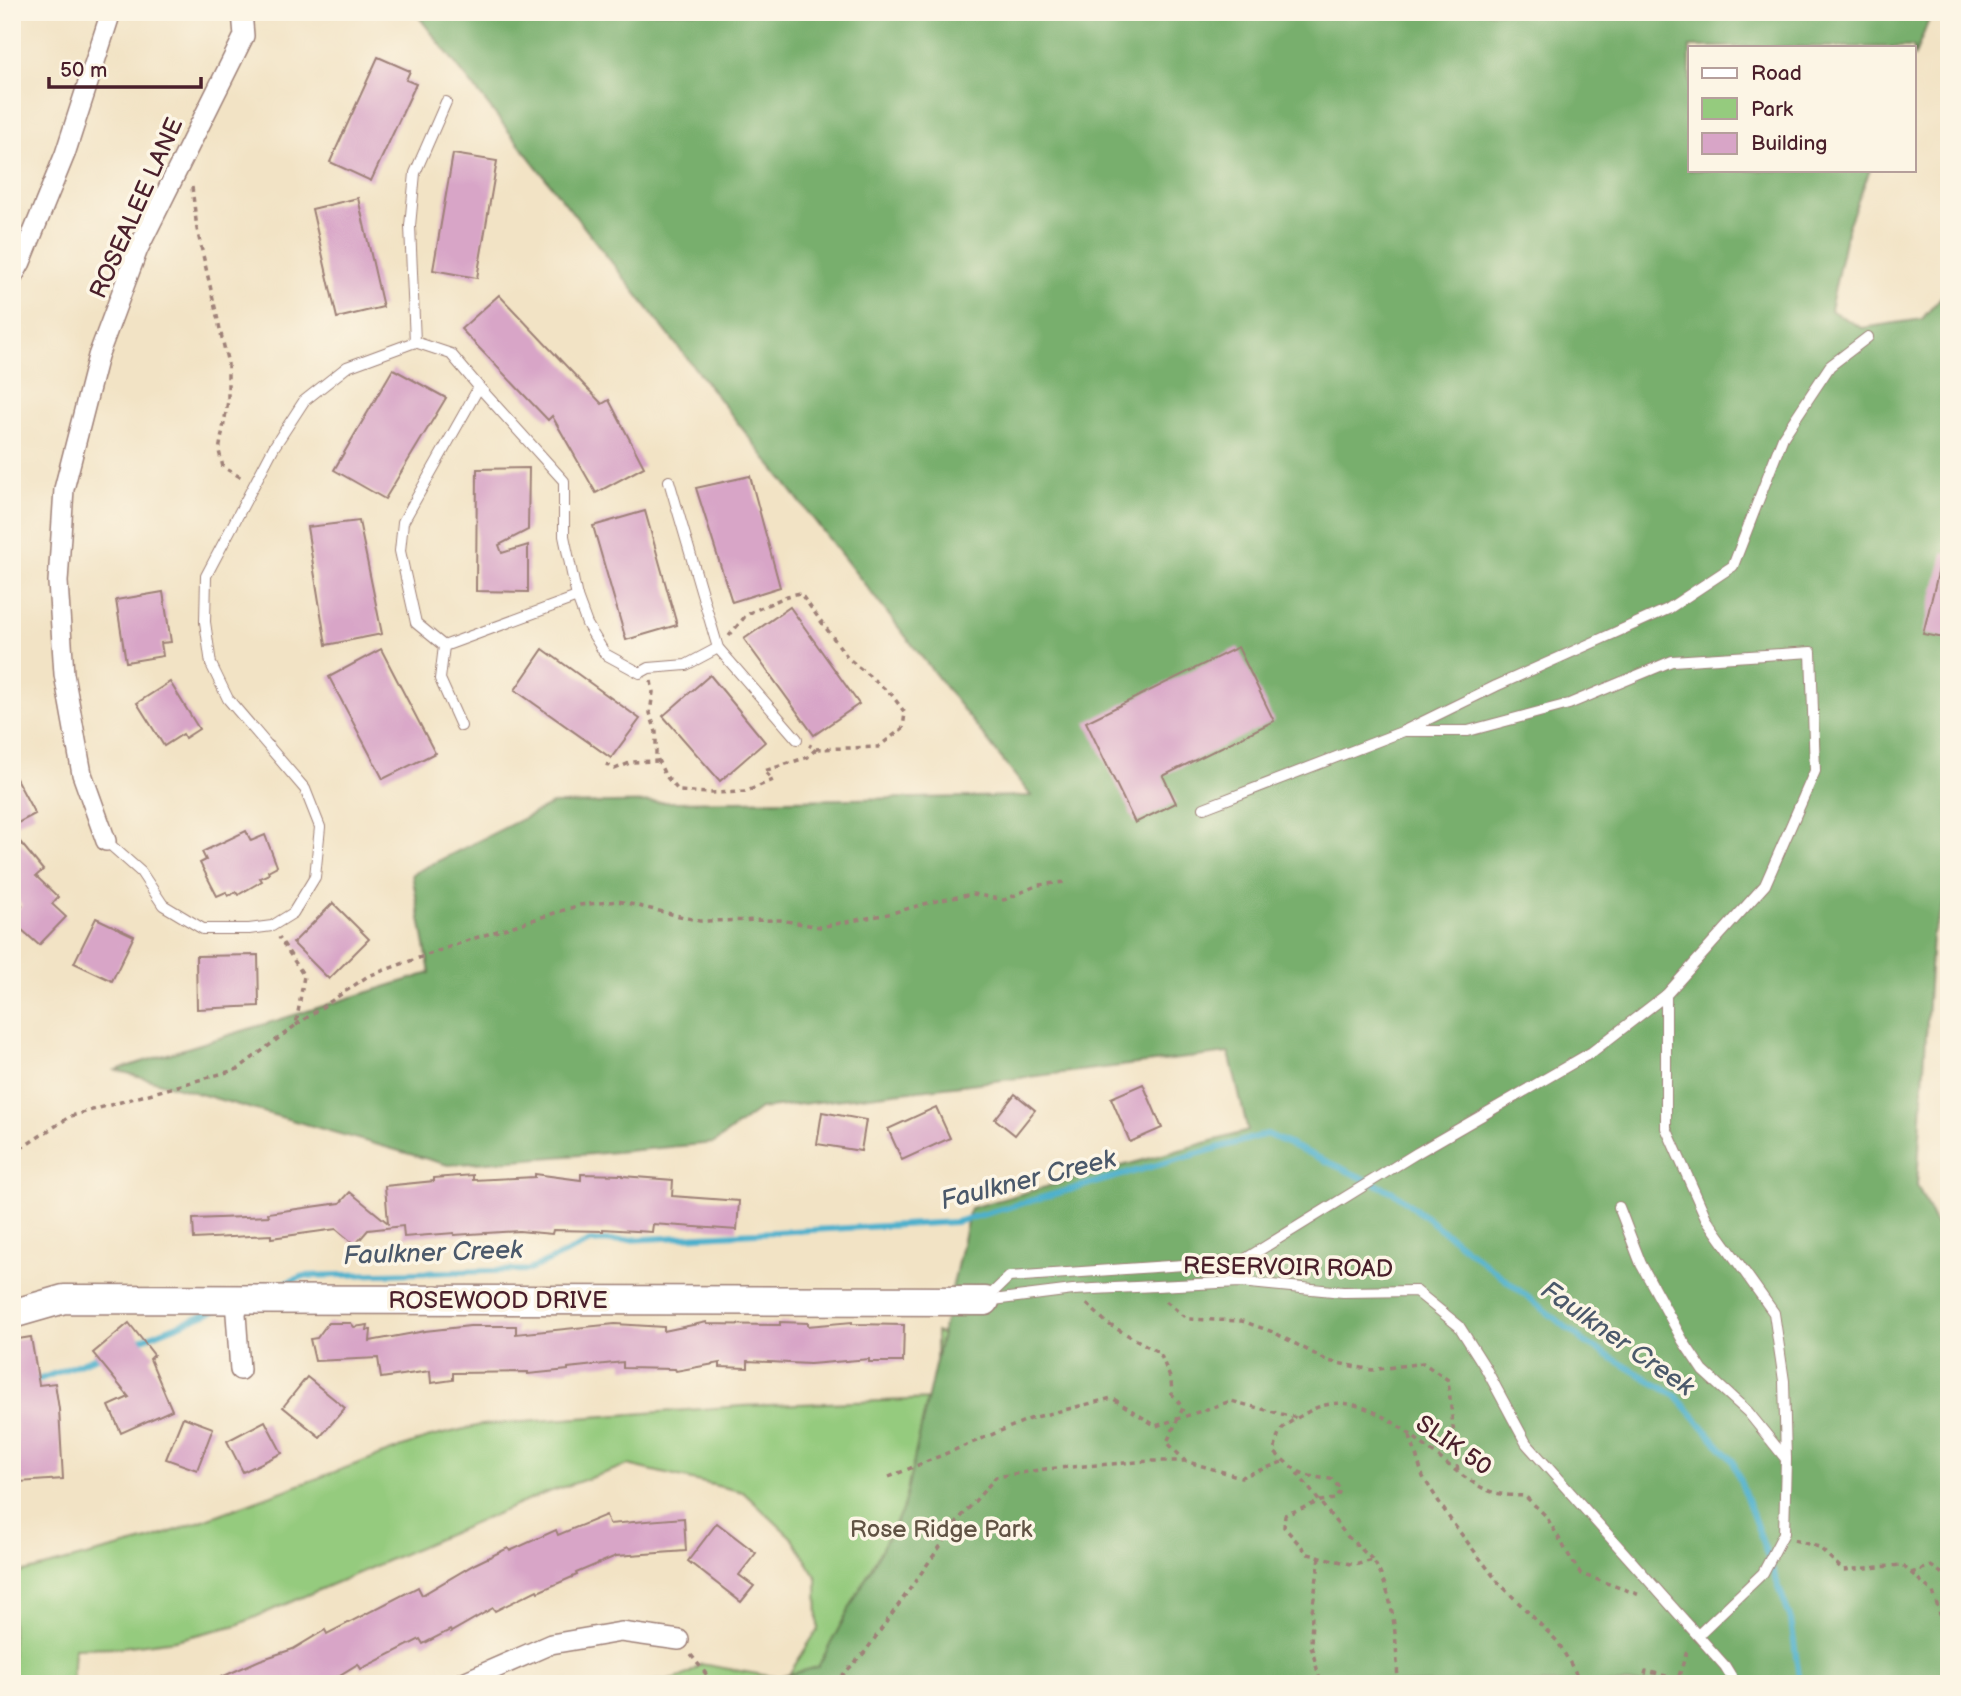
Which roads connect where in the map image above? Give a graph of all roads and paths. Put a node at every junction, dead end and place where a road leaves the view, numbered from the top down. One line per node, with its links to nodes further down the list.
1 (111, 12): 5 (street)
2 (242, 12): 4 (street, ROSEALEE LANE)
3 (446, 102): 7 (lane)
4 (188, 150): 10 (path); 22 (street, ROSEALEE LANE)
5 (12, 278)
6 (1868, 337): 16 (lane)
7 (415, 342): 8 (lane); 10 (lane)
8 (479, 387): 11 (lane); 12 (lane)
9 (669, 481): 13 (lane)
10 (254, 484): 24 (lane)
11 (577, 597): 12 (lane); 14 (lane)
12 (444, 646): 15 (lane)
13 (718, 648): 14 (lane); 17 (lane); 18 (path)
14 (649, 668): 19 (path)
15 (461, 726)
16 (1404, 731): 21 (lane); 25 (lane)
17 (797, 740): 18 (path)
18 (816, 749): 19 (path)
19 (658, 761): 20 (path)
20 (606, 764)
21 (1204, 808)
22 (106, 841): 24 (lane)
23 (1065, 882): 26 (path)
24 (272, 926): 26 (path)
25 (1666, 995): 32 (lane); 38 (lane)
26 (296, 1025): 27 (path)
27 (12, 1154)
28 (1619, 1207): 38 (lane)
29 (1148, 1286): 30 (lane, RESERVOIR ROAD); 42 (path); 50 (lane, RESERVOIR ROAD)
30 (1073, 1290): 32 (lane, RESERVOIR ROAD); 36 (path)
31 (235, 1300): 32 (street, ROSEWOOD DRIVE); 33 (street, ROSEWOOD DRIVE); 34 (street)
32 (985, 1301)
33 (12, 1314)
34 (240, 1370)
35 (1297, 1418): 36 (path); 37 (path, SLIK 50); 40 (path, SLIK 50)
36 (1179, 1419): 39 (path); 43 (path)
37 (1410, 1436): 42 (path, SLIK 50); 59 (path)
38 (1786, 1460): 45 (lane)
39 (1185, 1461): 40 (path); 56 (path)
40 (1285, 1461): 41 (path)
41 (1296, 1471): 44 (path); 44 (path)
42 (1458, 1472): 50 (path, SLIK 50)
43 (889, 1478)
44 (1321, 1501): 46 (path); 47 (path)
45 (1782, 1536): 48 (path); 52 (lane)
46 (1320, 1557): 47 (path); 57 (path)
47 (1373, 1560): 58 (path)
48 (1911, 1573): 49 (path); 51 (path)
49 (1949, 1574)
50 (1669, 1603): 52 (lane, RESERVOIR ROAD)
51 (1949, 1630)
52 (1698, 1635): 60 (path); 61 (lane, RESERVOIR ROAD)
53 (679, 1640): 54 (street); 55 (path)
54 (459, 1684)
55 (714, 1684)
56 (834, 1684)
57 (1321, 1684)
58 (1398, 1684)
59 (1582, 1684)
60 (1642, 1684)
61 (1736, 1684)

